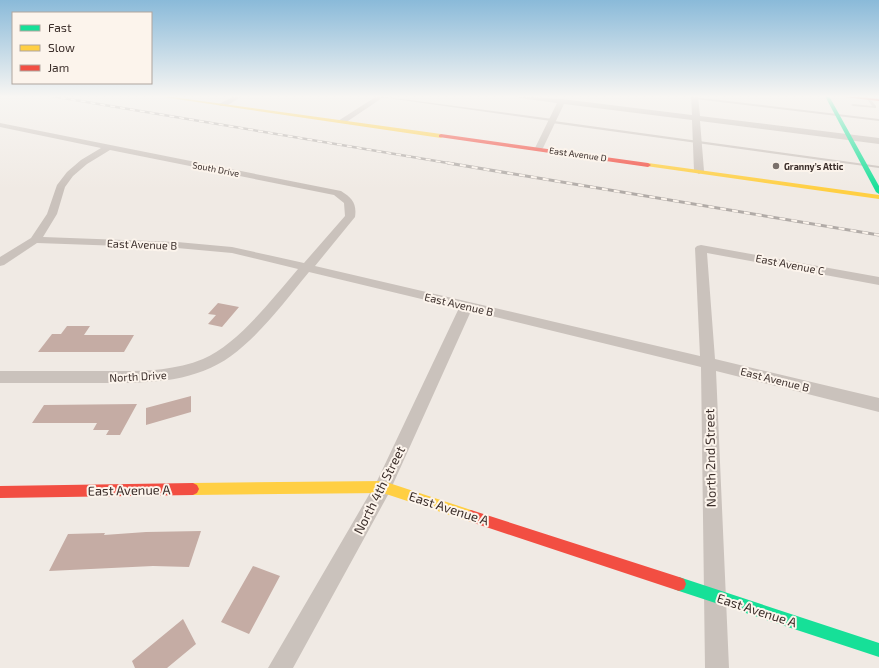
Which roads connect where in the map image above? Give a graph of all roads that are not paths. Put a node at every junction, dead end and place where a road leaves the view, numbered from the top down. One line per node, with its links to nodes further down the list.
1 (9, 127): 8 (street, South Drive)
2 (387, 127): 14 (main road, East Avenue D)
3 (549, 127): 14 (street)
4 (595, 127): 12 (lane)
5 (696, 127): 12 (street)
6 (766, 127): 10 (street)
7 (843, 127): 10 (main road)
8 (12, 128): 9 (street); 13 (street, South Drive)
9 (0, 133)
10 (849, 138): 11 (street); 15 (main road)
11 (879, 141)
12 (697, 142): 15 (lane); 17 (street)
13 (107, 148): 20 (street); 23 (street, South Drive)
14 (539, 148): 17 (main road, East Avenue D)
15 (864, 165): 16 (lane); 18 (main road)
16 (879, 167)
17 (700, 171): 19 (main road, East Avenue D)
18 (879, 192)
19 (879, 197)
20 (35, 240): 22 (street); 23 (street, East Avenue B)
21 (701, 248): 24 (street, East Avenue C); 26 (street, North 2nd Street)
22 (0, 262)
23 (308, 268): 25 (street, East Avenue B); 27 (street, North Drive)
24 (879, 281)
25 (467, 306): 26 (street, East Avenue B); 29 (street, North 4th Street)
26 (708, 363): 28 (street, East Avenue B); 31 (street, North 2nd Street)
27 (0, 377)
28 (879, 405)
29 (383, 487): 30 (main road, East Avenue A); 31 (main road, East Avenue A); 33 (street, North 4th Street)
30 (0, 492)
31 (714, 595): 32 (main road, East Avenue A); 34 (street, North 2nd Street)
32 (879, 650)
33 (280, 668)
34 (717, 668)

